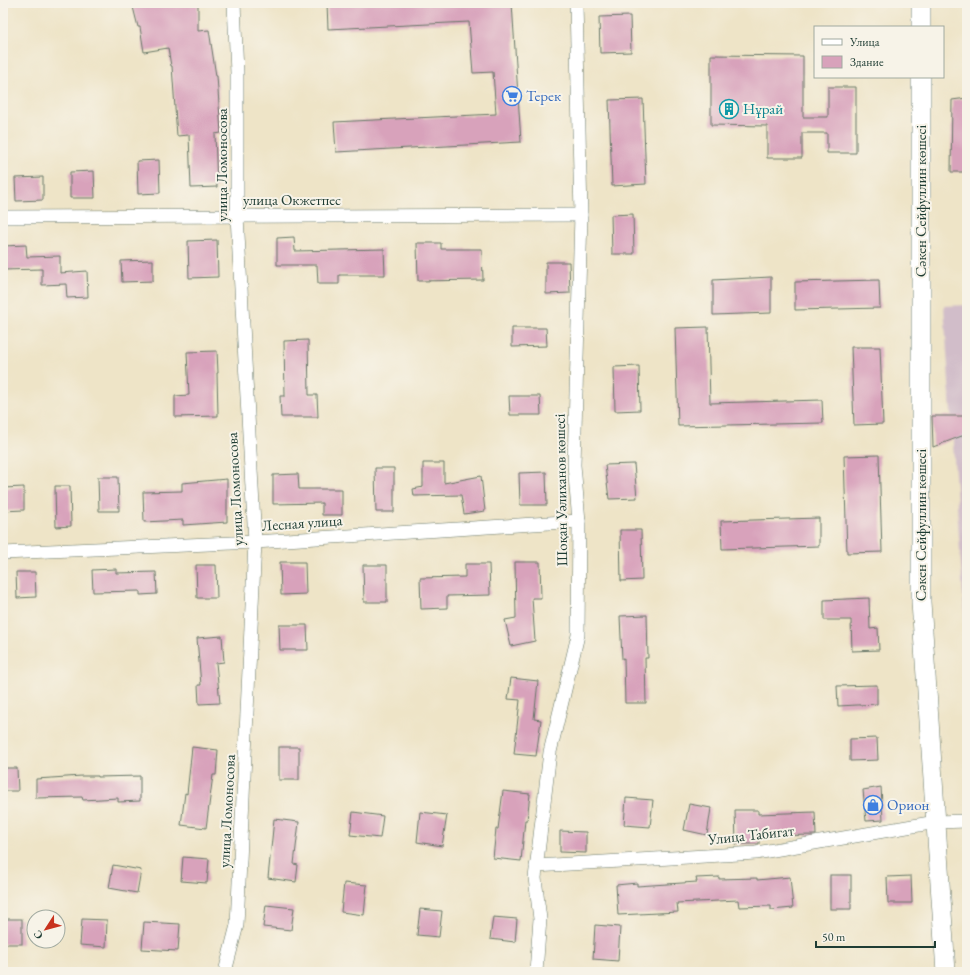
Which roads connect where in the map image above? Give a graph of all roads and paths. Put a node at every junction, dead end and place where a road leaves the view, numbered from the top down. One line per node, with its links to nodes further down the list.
1 (234, 3): 7 (street, улица Ломоносова)
2 (576, 3): 6 (street, Шоқан Уәлиханов көшесі)
3 (921, 3): 4 (street)
4 (921, 26)
5 (921, 78): 13 (street, Сәкен Сейфуллин көшесі)
6 (581, 215): 7 (street, улица Окжетпес); 9 (street, Шоқан Уәлиханов көшесі)
7 (237, 216): 8 (street, улица Окжетпес); 10 (street, улица Ломоносова)
8 (3, 217)
9 (579, 521): 10 (street, Лесная улица); 14 (street, Шоқан Уәлиханов көшесі)
10 (255, 542): 11 (street, Лесная улица); 15 (street, улица Ломоносова)
11 (3, 553)
12 (967, 821): 13 (street, Улица Табигат)
13 (936, 822): 14 (street, Улица Табигат); 17 (street, Сәкен Сейфуллин көшесі)
14 (536, 866): 16 (street, Шоқан Уәлиханов көшесі)
15 (225, 972)
16 (536, 972)
17 (946, 972)

